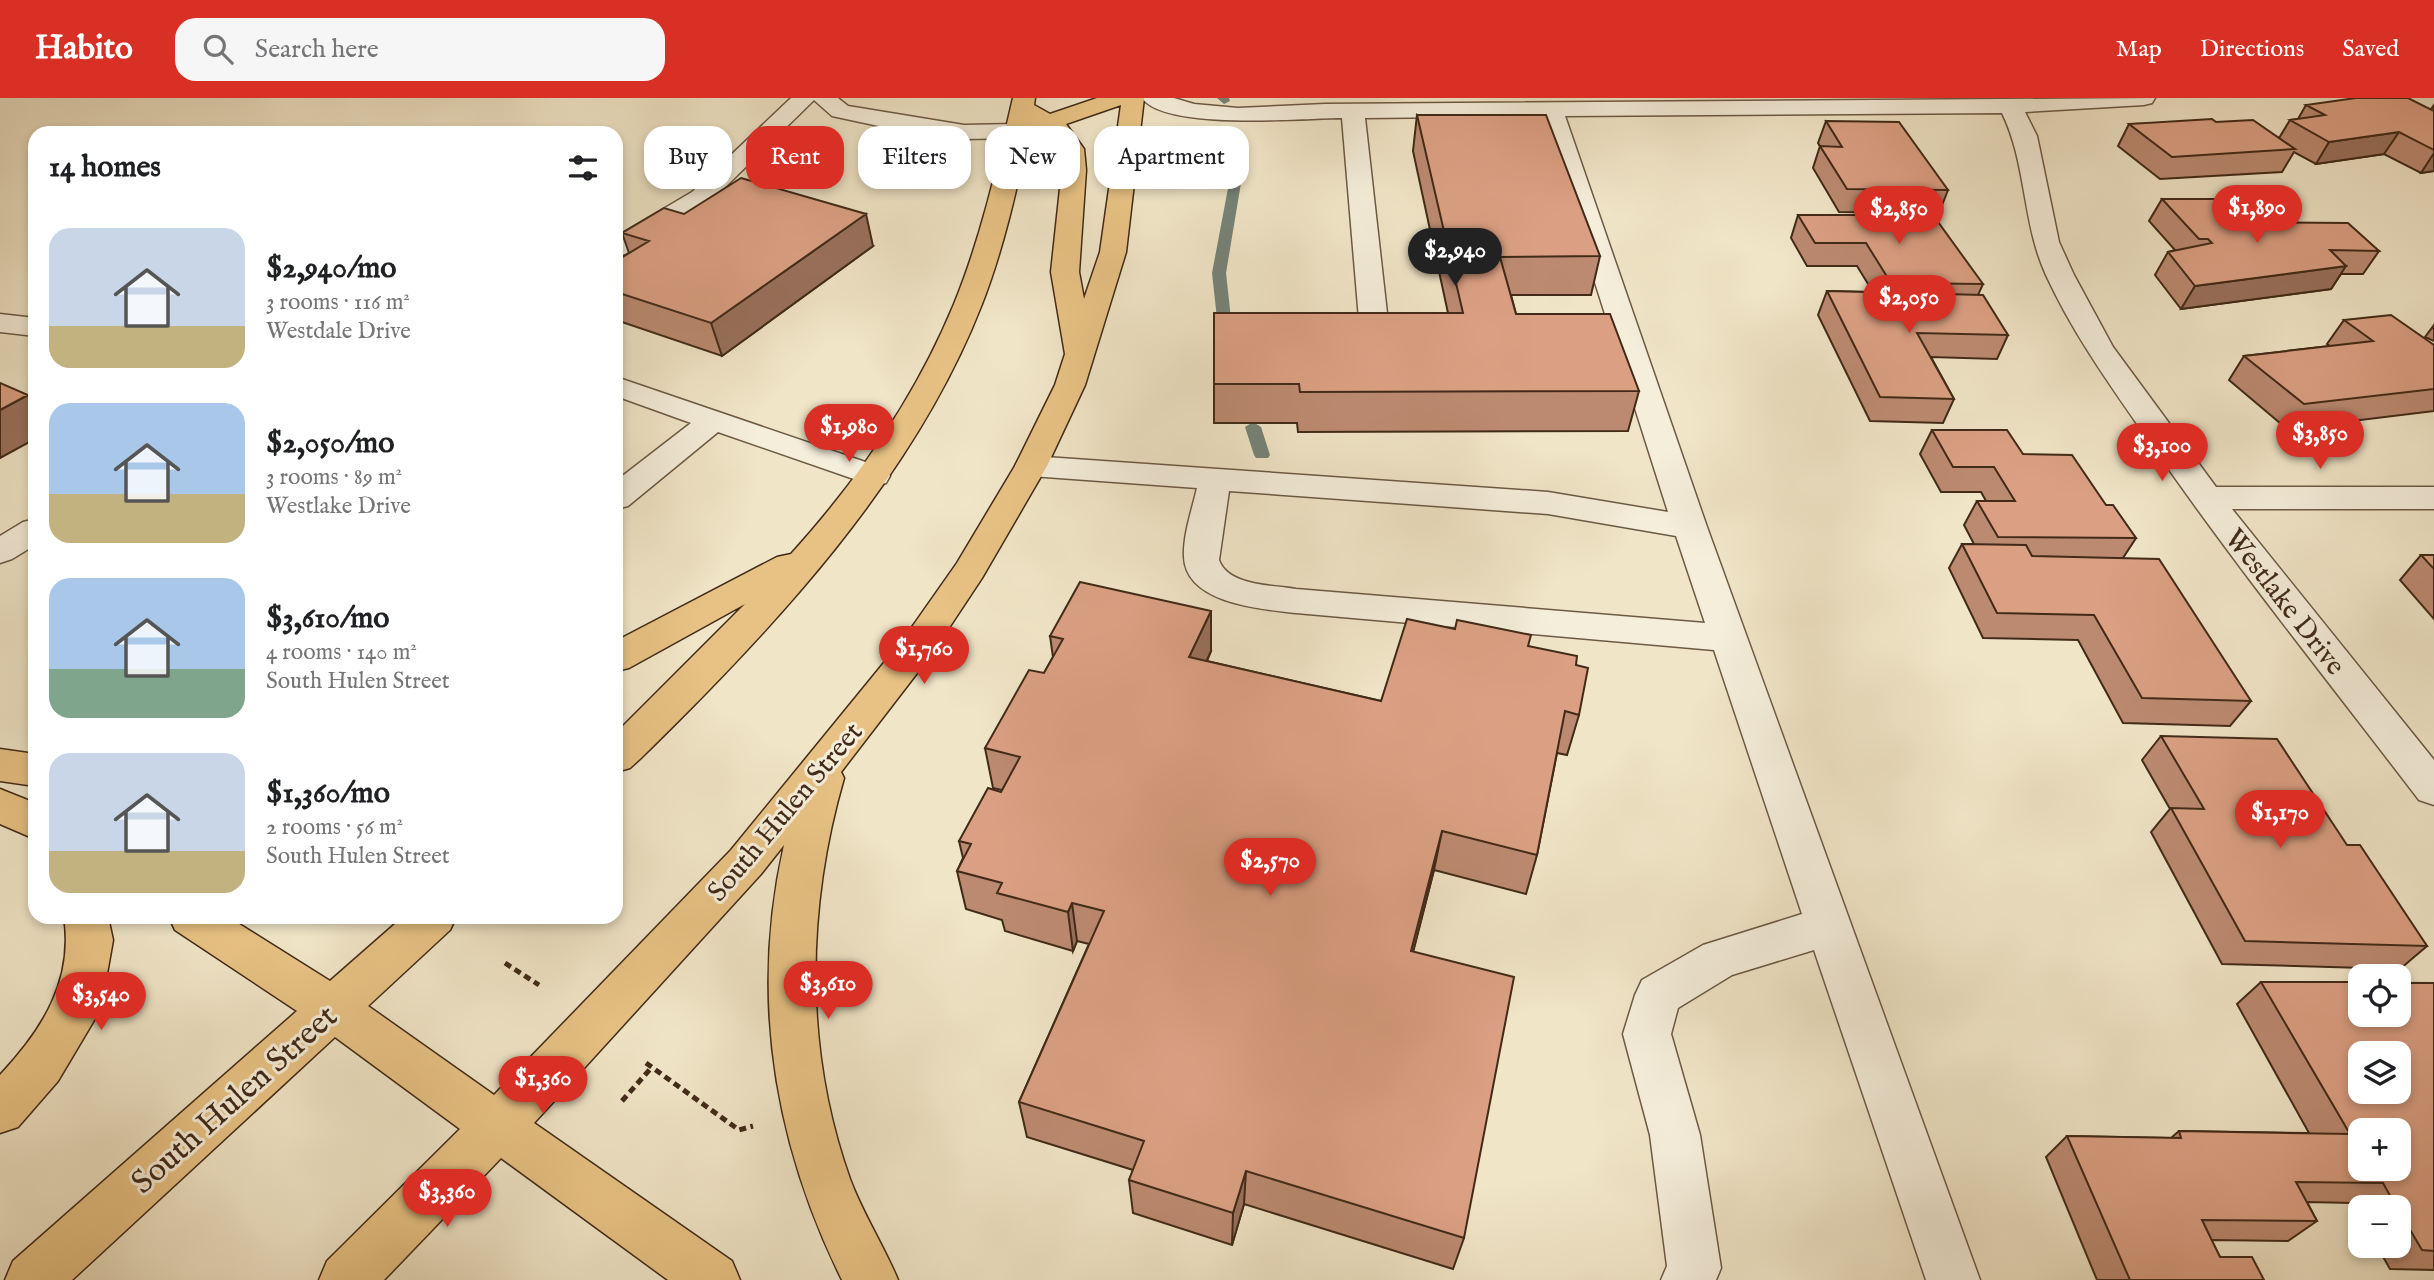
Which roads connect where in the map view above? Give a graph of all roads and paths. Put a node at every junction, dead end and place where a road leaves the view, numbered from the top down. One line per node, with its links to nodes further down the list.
1 (804, 98): 15 (street)
2 (824, 98): 11 (street)
3 (880, 98): 5 (street)
4 (2144, 98): 9 (street)
5 (904, 101)
6 (1092, 103): 7 (main road); 14 (main road)
7 (1134, 105): 13 (street); 13 (street); 19 (main road, South Hulen Street)
8 (1325, 105): 12 (street); 13 (street)
9 (2010, 106): 10 (street); 28 (street, Westlake Drive)
10 (1551, 109): 12 (street); 30 (street)
11 (1016, 111): 14 (main road); 25 (main road)
12 (1353, 111): 18 (street)
13 (1239, 116)
14 (1050, 124): 19 (main road)
15 (623, 244)
16 (0, 323): 17 (street)
17 (28, 326)
18 (1439, 331)
19 (1080, 356): 23 (main road, South Hulen Street)
20 (623, 389): 21 (street)
21 (713, 421): 24 (street); 25 (street)
22 (623, 461): 24 (street)
23 (1031, 466): 26 (street); 37 (main road, South Hulen Street)
24 (650, 471): 27 (street)
25 (874, 476): 32 (main road)
26 (1215, 479): 30 (street); 34 (street)
27 (623, 492)
28 (2206, 498): 29 (street); 40 (street, Westlake Drive)
29 (2434, 498)
30 (1690, 527): 34 (street)
31 (28, 538): 33 (street)
32 (815, 550): 35 (main road); 36 (main road)
33 (13, 554)
34 (1729, 638): 43 (street)
35 (623, 654)
36 (623, 750)
37 (830, 759): 55 (main road, South Hulen Street); 59 (main road)
38 (0, 765): 39 (main road)
39 (28, 769)
40 (2434, 789)
41 (0, 805): 42 (main road)
42 (28, 819)
43 (1827, 923): 60 (street); 61 (street)
44 (87, 924): 53 (main road)
45 (202, 924): 49 (main road)
46 (427, 924): 49 (main road, South Hulen Street)
47 (505, 963): 48 (path)
48 (539, 985)
49 (332, 1008): 55 (main road); 56 (main road, South Hulen Street)
50 (646, 1063): 51 (path)
51 (652, 1068): 52 (path); 54 (path)
52 (622, 1101)
53 (0, 1110)
54 (760, 1123)
55 (497, 1128): 57 (main road, South Hulen Street); 58 (main road)
56 (32, 1280)
57 (346, 1280)
58 (713, 1280)
59 (871, 1280)
60 (1688, 1280)
61 (1953, 1280)

